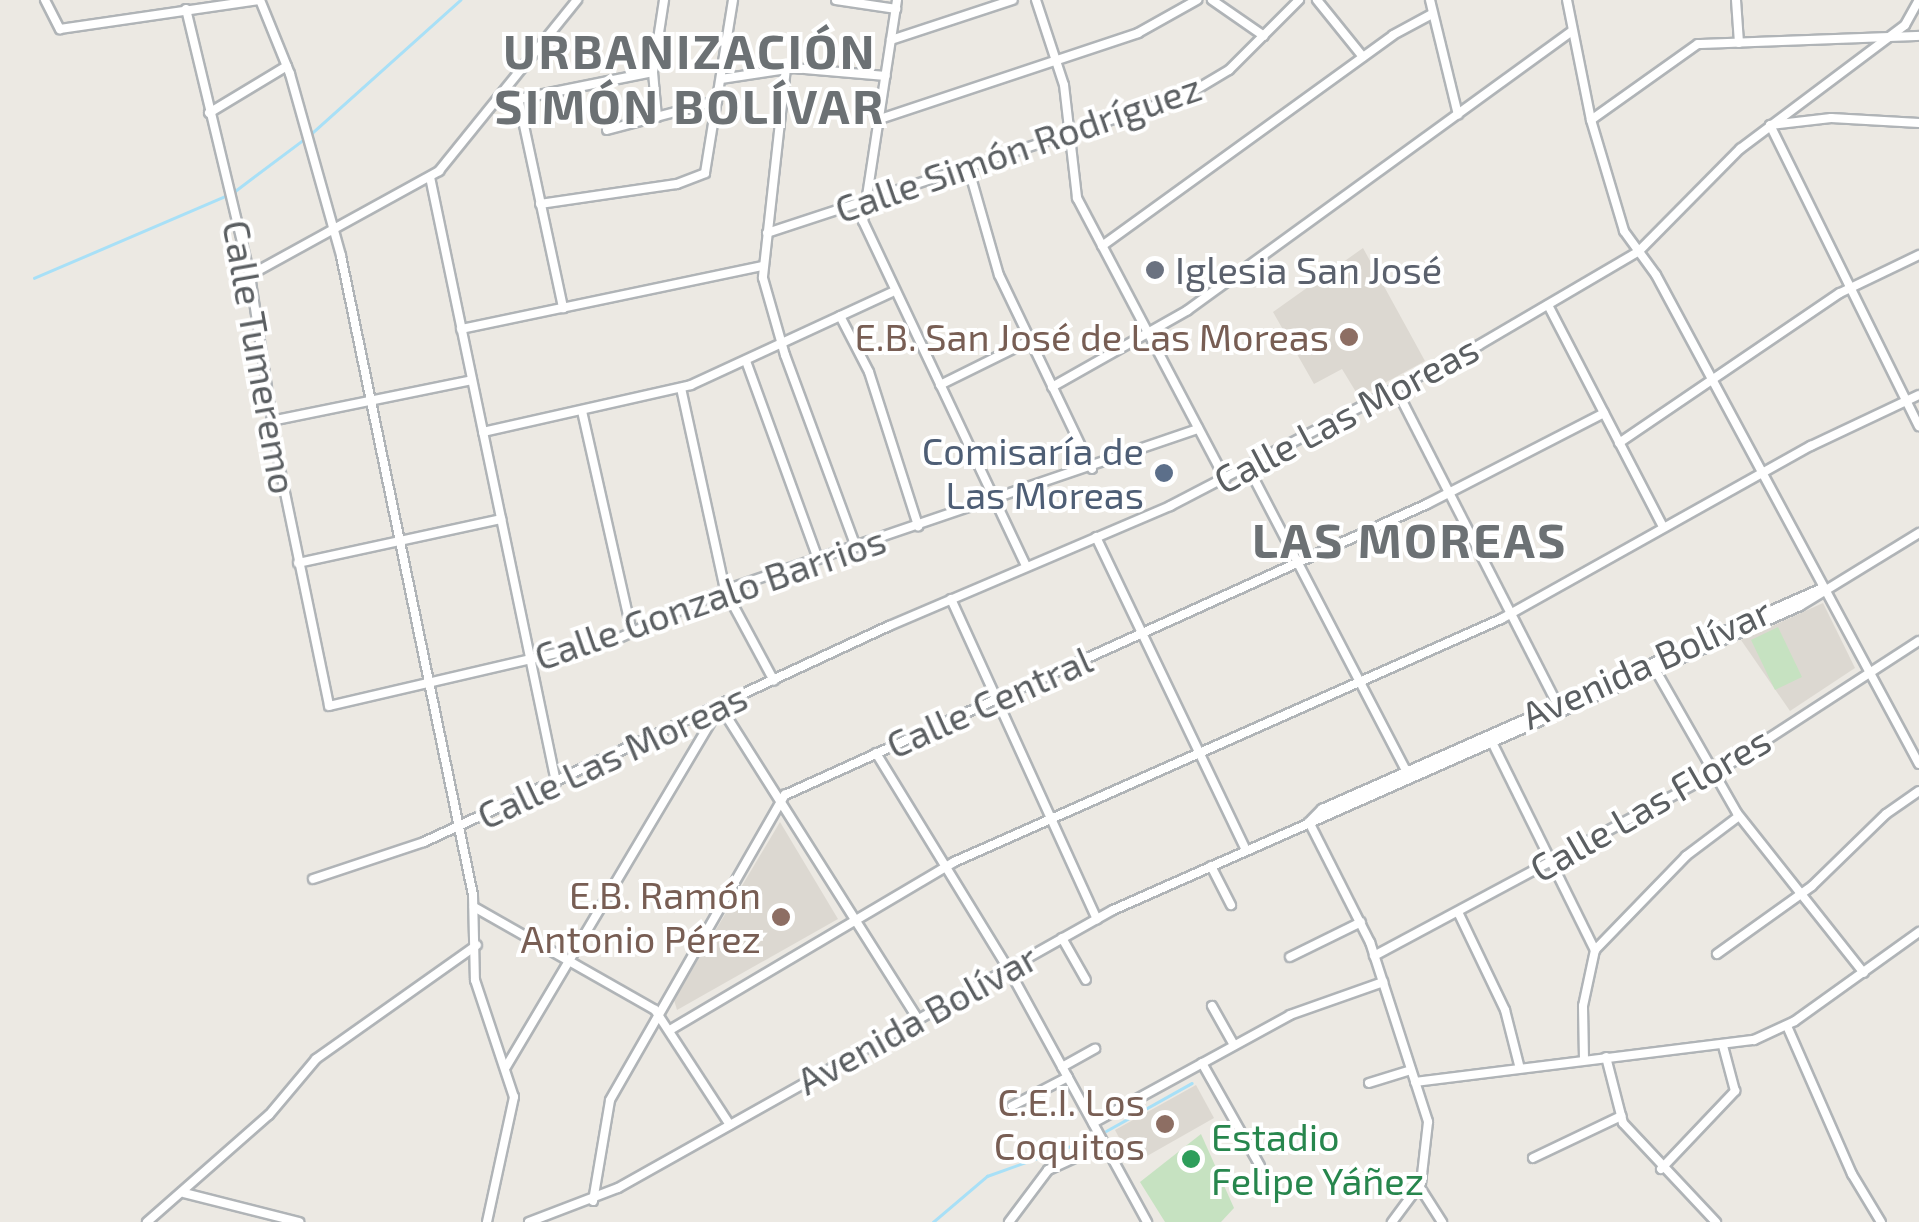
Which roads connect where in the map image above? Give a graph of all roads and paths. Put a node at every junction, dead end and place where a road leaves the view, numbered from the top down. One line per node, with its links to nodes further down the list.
1 (45, 0): 20 (street)
2 (167, 0): 20 (street)
3 (260, 0): 19 (street); 30 (street)
4 (577, 0): 37 (street)
5 (664, 0): 32 (street)
6 (733, 0): 34 (street)
7 (836, 0): 18 (street)
8 (1013, 0): 26 (street)
9 (1036, 0): 29 (street)
10 (1197, 0): 29 (street)
11 (1212, 0): 23 (street)
12 (1298, 0): 23 (street, Calle Simón Rodríguez)
13 (1317, 0): 28 (street)
14 (1430, 0): 21 (street)
15 (1567, 0): 22 (street)
16 (1736, 0): 27 (street)
17 (1919, 0): 25 (street, Calle Las Moreas)
18 (897, 5): 26 (street)
19 (186, 10): 20 (street); 38 (street, Calle Tumeremo)
20 (169, 12)
21 (1432, 14): 28 (street); 39 (street)
22 (1572, 31): 39 (street); 42 (street)
23 (1264, 36): 46 (street, Calle Simón Rodríguez)
24 (1919, 36): 25 (street)
25 (1888, 37): 27 (street); 44 (street, Calle Las Moreas)
26 (891, 40): 33 (street)
27 (1739, 43): 42 (street)
28 (1362, 56): 53 (street)
29 (1057, 60): 41 (street); 46 (street)
30 (287, 66): 38 (street); 51 (street)
31 (786, 68): 33 (street); 34 (street); 52 (street)
32 (653, 72): 35 (street); 40 (street)
33 (886, 76): 41 (street)
34 (720, 79): 36 (street)
35 (519, 102): 37 (street); 50 (street)
36 (718, 102): 40 (street); 50 (street)
37 (498, 103): 48 (street)
38 (210, 113): 57 (street, Calle Tumeremo)
39 (1458, 115): 64 (street)
40 (657, 117): 45 (street)
41 (880, 118): 49 (street)
42 (1591, 120): 54 (street)
43 (1919, 123): 44 (street)
44 (1770, 125): 54 (street, Calle Las Moreas); 58 (street)
45 (607, 130)
46 (1067, 137): 47 (street, Calle Simón Rodríguez); 53 (street)
47 (968, 170): 49 (street, Calle Simón Rodríguez); 65 (street)
48 (430, 177): 51 (street); 63 (street)
49 (866, 202): 52 (street, Calle Simón Rodríguez); 59 (street)
50 (540, 204): 61 (street)
51 (334, 230): 57 (street); 75 (street)
52 (767, 234): 56 (street)
53 (1102, 246): 64 (street)
54 (1639, 251): 60 (street, Calle Las Moreas); 69 (street)
55 (1919, 256): 58 (street)
56 (762, 266): 61 (street); 66 (street)
57 (250, 275): 79 (street, Calle Tumeremo)
58 (1852, 288): 69 (street); 76 (street)
59 (892, 292): 62 (street); 70 (street)
60 (1548, 305): 73 (street, Calle Las Moreas); 78 (street)
61 (563, 308): 63 (street)
62 (840, 316): 66 (street); 91 (street)
63 (460, 329): 68 (street)
64 (1148, 334): 71 (street); 81 (street)
65 (1030, 341): 70 (street); 71 (street)
66 (782, 344): 67 (street); 96 (street)
67 (746, 361): 72 (street); 97 (street)
68 (472, 380): 75 (street); 82 (street)
69 (1714, 380): 83 (street); 86 (street)
70 (940, 385): 89 (street)
71 (1052, 387): 85 (street)
72 (681, 388): 77 (street); 102 (street)
73 (1396, 389): 84 (street, Calle Las Moreas); 88 (street)
74 (1919, 395): 76 (street)
75 (371, 400): 79 (street); 95 (street)
76 (1906, 401): 80 (street); 86 (street)
77 (582, 411): 82 (street); 106 (street)
78 (1604, 413): 83 (street); 88 (street, Calle Central)
79 (271, 421): 98 (street, Calle Tumeremo)
80 (1919, 426)
81 (1198, 429): 85 (street, Calle Gonzalo Barrios); 87 (street)
82 (483, 432): 90 (street)
83 (1619, 444): 92 (street)
84 (1248, 467): 87 (street, Calle Las Moreas); 99 (street)
85 (1092, 469): 89 (street, Calle Gonzalo Barrios)
86 (1764, 472): 92 (street); 101 (street)
87 (1225, 479): 94 (street, Calle Las Moreas)
88 (1448, 493): 99 (street, Calle Central); 104 (street)
89 (995, 500): 91 (street, Calle Gonzalo Barrios); 100 (street)
90 (501, 519): 95 (street); 108 (street)
91 (918, 526): 96 (street, Calle Gonzalo Barrios)
92 (1662, 528): 104 (street)
93 (1919, 533): 101 (street, Avenida Bolívar)
94 (1096, 537): 100 (street, Calle Las Moreas); 105 (street)
95 (400, 541): 98 (street); 113 (street)
96 (856, 546): 97 (street, Calle Gonzalo Barrios)
97 (818, 559): 102 (street, Calle Gonzalo Barrios)
98 (298, 563): 116 (street, Calle Tumeremo)
99 (1298, 563): 105 (street, Calle Central); 112 (street)
100 (1026, 566): 103 (street, Calle Las Moreas)
101 (1824, 588): 109 (street, Avenida Bolívar); 110 (street); 115 (street, Avenida Bolívar)
102 (725, 590): 106 (street, Calle Gonzalo Barrios); 111 (street)
103 (951, 599): 111 (street, Calle Las Moreas); 114 (street)
104 (1512, 614): 112 (street); 115 (street)
105 (1144, 632): 114 (street, Calle Central); 120 (street)
106 (632, 633): 108 (street, Calle Gonzalo Barrios)
107 (1919, 641): 110 (street, Calle Las Flores)
108 (530, 662): 113 (street, Calle Gonzalo Barrios); 124 (street)
109 (1656, 670): 118 (street, Avenida Bolívar); 123 (street)
110 (1869, 671): 121 (street); 123 (street, Calle Las Flores)
111 (774, 681): 117 (street, Calle Las Moreas)
112 (1360, 682): 120 (street); 122 (street)
113 (429, 685): 116 (street, Calle Gonzalo Barrios); 130 (street)
114 (995, 700): 119 (street, Calle Central); 128 (street)
115 (1557, 703): 122 (street, Avenida Bolívar)
116 (329, 706)
117 (720, 706): 124 (street, Calle Las Moreas); 126 (street); 150 (street)
118 (1493, 744): 129 (street, Avenida Bolívar); 132 (street)
119 (876, 754): 126 (street, Calle Central); 134 (street)
120 (1201, 754): 128 (street); 131 (street)
121 (1919, 764)
122 (1406, 771): 129 (street, Avenida Bolívar)
123 (1714, 774): 127 (street); 132 (street, Calle Las Flores)
124 (556, 782): 130 (street, Calle Las Moreas)
125 (1919, 791): 136 (street)
126 (778, 802): 141 (street); 156 (street)
127 (1739, 816): 136 (street); 146 (street)
128 (1050, 820): 134 (street); 140 (street)
129 (1309, 822): 131 (street, Avenida Bolívar); 142 (street)
130 (458, 827): 135 (street, Calle Las Moreas); 138 (street)
131 (1246, 850): 133 (street, Avenida Bolívar)
132 (1556, 860): 139 (street, Calle Las Flores); 146 (street)
133 (1211, 866): 137 (street); 140 (street, Avenida Bolívar)
134 (944, 867): 141 (street); 151 (street)
135 (313, 880)
136 (1802, 894): 147 (street); 152 (street)
137 (1231, 905)
138 (474, 907): 145 (street); 150 (street)
139 (1458, 912): 148 (street, Calle Las Flores); 166 (street)
140 (1097, 919): 144 (street, Avenida Bolívar)
141 (854, 921): 157 (street); 159 (street)
142 (1361, 922): 148 (street); 149 (street)
143 (1919, 934): 152 (street)
144 (1062, 938): 151 (street, Avenida Bolívar); 153 (street)
145 (478, 945): 168 (street); 182 (street)
146 (1596, 950): 164 (street)
147 (1716, 954)
148 (1374, 956): 154 (street)
149 (1290, 957)
150 (571, 961): 156 (street); 168 (street)
151 (1008, 968): 157 (street, Avenida Bolívar); 167 (street)
152 (1864, 973): 158 (street)
153 (1086, 980)
154 (1383, 982): 160 (street); 169 (street)
155 (1212, 1006): 160 (street)
156 (657, 1012): 159 (street); 183 (street)
157 (918, 1019): 176 (street, Avenida Bolívar)
158 (1787, 1026): 161 (street); 194 (street)
159 (670, 1030): 176 (street)
160 (1234, 1046): 165 (street)
161 (1723, 1046): 163 (street); 180 (street)
162 (1095, 1049): 167 (street)
163 (1606, 1056): 164 (street); 174 (street)
164 (1584, 1059): 166 (street)
165 (1202, 1063): 175 (street); 179 (street)
166 (1519, 1065): 172 (street)
167 (1062, 1066): 170 (street)
168 (506, 1067): 187 (street)
169 (1411, 1070): 171 (street); 172 (street)
170 (1068, 1077): 173 (street); 175 (street)
171 (1369, 1082)
172 (1416, 1082): 181 (street)
173 (1012, 1106)
174 (1621, 1116): 178 (street); 180 (street)
175 (1093, 1123): 177 (street)
176 (730, 1125): 183 (street, Avenida Bolívar)
177 (1105, 1144): 189 (street); 190 (street)
178 (1533, 1158)
179 (1260, 1166)
180 (1661, 1169): 193 (street)
181 (1419, 1186): 191 (street); 192 (street)
182 (184, 1193): 185 (street); 186 (street)
183 (593, 1201): 184 (street, Avenida Bolívar)
184 (561, 1218): 188 (street, Avenida Bolívar)
185 (147, 1222)
186 (299, 1222)
187 (487, 1222)
188 (529, 1222)
189 (1009, 1222)
190 (1147, 1222)
191 (1392, 1222)
192 (1442, 1222)
193 (1716, 1222)
194 (1880, 1222)

